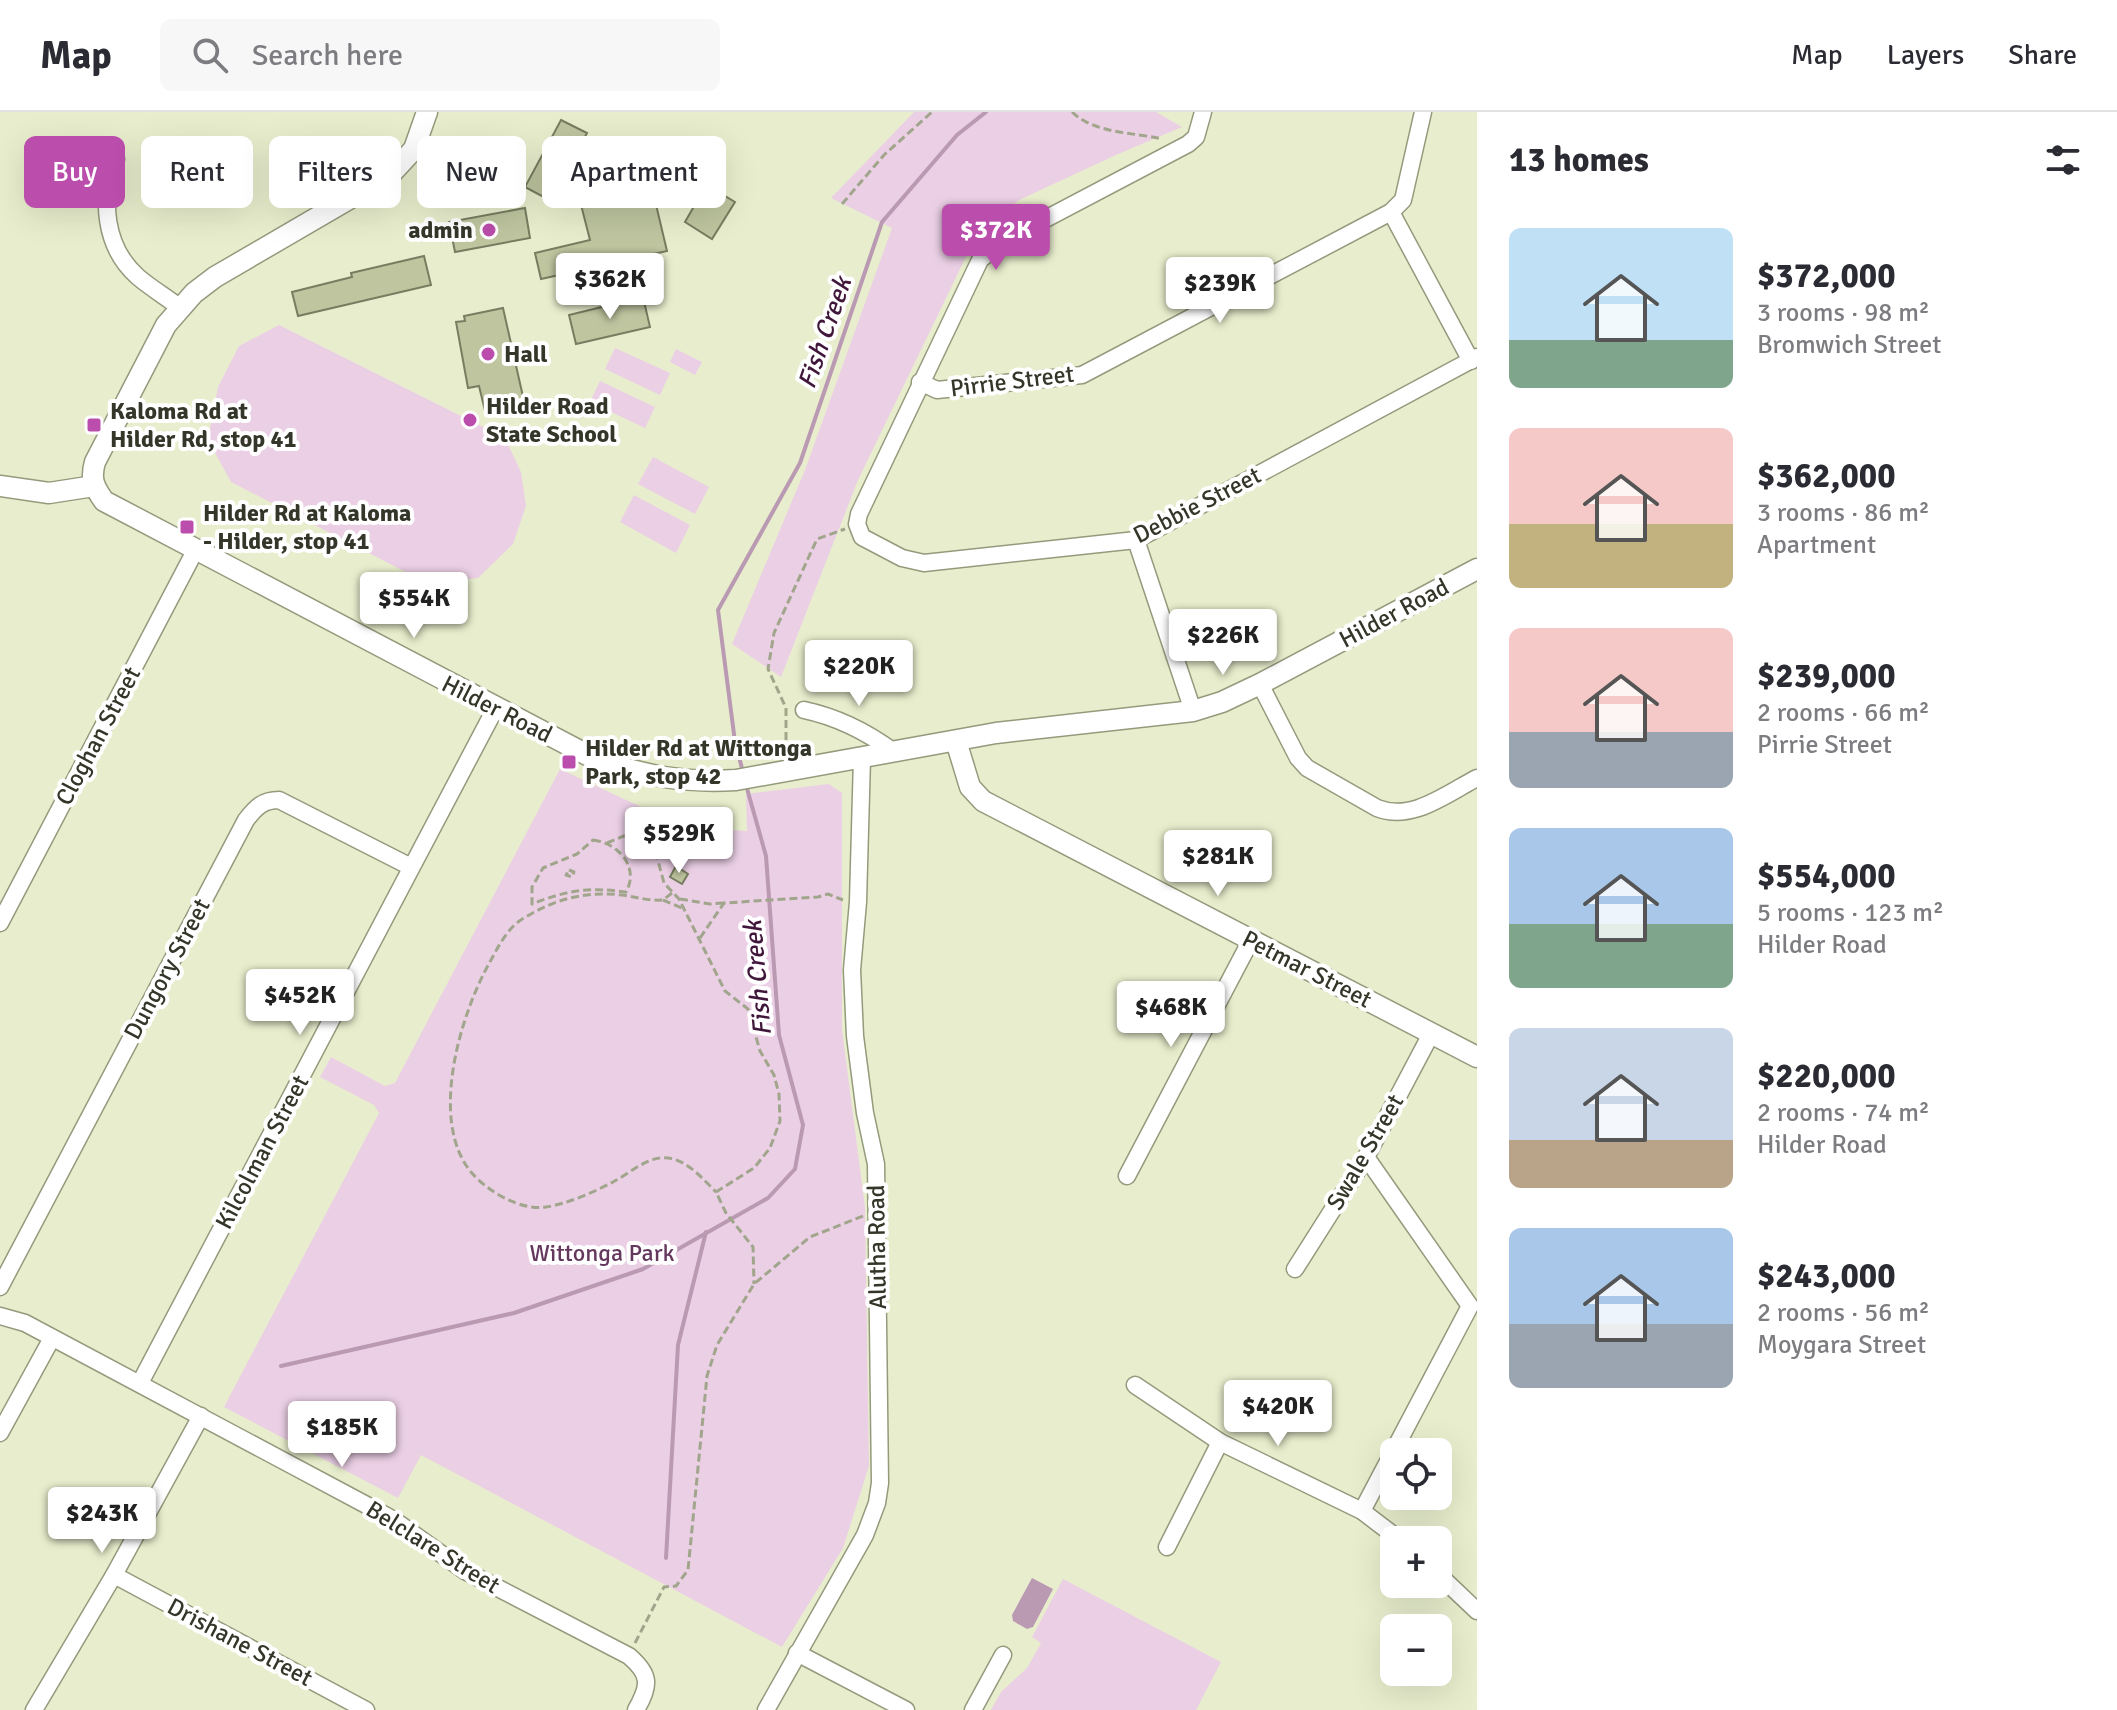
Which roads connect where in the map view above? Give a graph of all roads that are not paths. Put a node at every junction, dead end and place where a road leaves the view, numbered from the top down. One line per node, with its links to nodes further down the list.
1 (427, 112): 6 (street)
2 (1203, 112): 8 (street)
3 (1423, 112): 5 (street)
4 (108, 208): 6 (street)
5 (1391, 212): 7 (street); 8 (street, Pirrie Street)
6 (179, 307): 10 (street)
7 (1474, 359): 11 (street, Debbie Street)
8 (920, 382): 11 (street, Debbie Street)
9 (0, 486): 10 (street)
10 (94, 486): 12 (street, Hilder Road)
11 (1136, 540): 17 (street)
12 (196, 549): 15 (street, Hilder Road); 23 (street, Cloghan Street)
13 (1477, 569): 14 (street, Hilder Road)
14 (1260, 684): 17 (street, Hilder Road); 21 (street)
15 (495, 709): 20 (street, Hilder Road); 22 (street, Kilcolman Street)
16 (804, 710): 19 (street)
17 (1193, 711): 18 (street, Hilder Road)
18 (956, 741): 19 (street, Hilder Road); 24 (street, Petmar Street)
19 (894, 752): 20 (street, Hilder Road)
20 (862, 758): 45 (street, Alutha Road)
21 (1477, 778)
22 (411, 867): 30 (street, Dungory Street); 34 (street, Kilcolman Street)
23 (0, 923)
24 (1251, 940): 25 (street, Petmar Street); 28 (street)
25 (1431, 1034): 26 (street, Petmar Street); 27 (street, Swale Street)
26 (1477, 1057)
27 (1366, 1157): 29 (street, Swale Street); 31 (street)
28 (1127, 1176)
29 (1295, 1269)
30 (0, 1287)
31 (1473, 1306): 39 (street)
32 (0, 1316): 33 (street, Belclare Street)
33 (52, 1338): 34 (street, Belclare Street); 37 (street)
34 (140, 1383): 36 (street, Belclare Street)
35 (1135, 1385): 38 (street)
36 (201, 1416): 42 (street); 49 (street, Belclare Street)
37 (0, 1433)
38 (1220, 1442): 39 (street); 41 (street)
39 (1362, 1511): 40 (street)
40 (1382, 1526)
41 (1167, 1547)
42 (114, 1575): 47 (street); 48 (street, Drishane Street)
43 (1452, 1586): 44 (street)
44 (1475, 1606)
45 (797, 1653): 50 (street, Alutha Road); 51 (street)
46 (1003, 1655): 52 (street)
47 (34, 1710)
48 (366, 1710)
49 (636, 1710)
50 (766, 1710)
51 (906, 1710)
52 (973, 1710)

